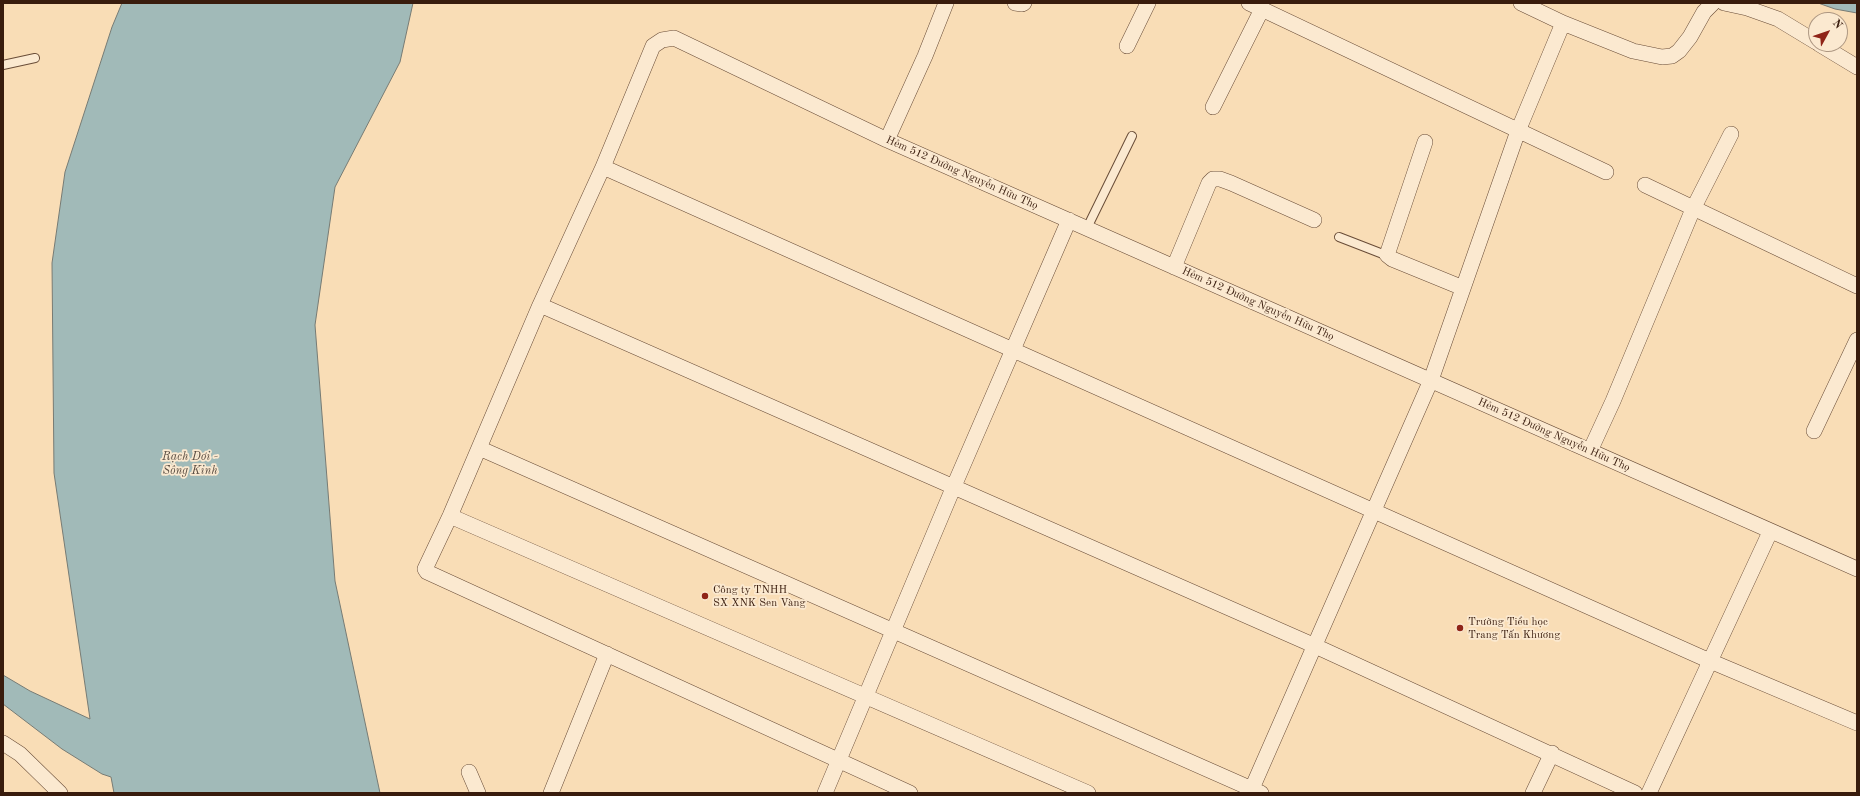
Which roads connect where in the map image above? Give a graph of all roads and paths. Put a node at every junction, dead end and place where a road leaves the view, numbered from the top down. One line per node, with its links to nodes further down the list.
1 (946, 3): 20 (street)
2 (1015, 3): 3 (street)
3 (1024, 3)
4 (1148, 3): 11 (street)
5 (1521, 3): 9 (street)
6 (1713, 3): 9 (street)
7 (1724, 3): 10 (street)
8 (1255, 6): 16 (street); 17 (street)
9 (1563, 23): 17 (street)
10 (1808, 37)
11 (1127, 46)
12 (1832, 52): 15 (street)
13 (35, 58): 14 (lane)
14 (3, 65)
15 (1857, 67)
16 (1213, 107)
17 (1518, 131): 23 (street); 33 (street)
18 (1731, 134): 25 (street)
19 (1132, 136): 28 (lane)
20 (887, 140): 22 (street, Hẻm 512 Đường Nguyễn Hữu Thọ); 26 (street, Hẻm 512 Đường Nguyễn Hữu Thọ)
21 (1425, 142): 30 (street)
22 (603, 167): 34 (street); 36 (street)
23 (1606, 172)
24 (1645, 185): 25 (street)
25 (1693, 209): 32 (street); 40 (street)
26 (1069, 220): 28 (street, Hẻm 512 Đường Nguyễn Hữu Thọ); 36 (street)
27 (1314, 220): 31 (street)
28 (1087, 228): 31 (street, Hẻm 512 Đường Nguyễn Hữu Thọ)
29 (1339, 237): 30 (lane)
30 (1388, 256): 33 (street)
31 (1174, 267): 37 (street, Hẻm 512 Đường Nguyễn Hữu Thọ)
32 (1857, 286)
33 (1463, 288): 37 (street)
34 (540, 305): 39 (street); 41 (street)
35 (1857, 340): 38 (street)
36 (1013, 350): 41 (street); 42 (street)
37 (1431, 380): 40 (street, Hẻm 512 Đường Nguyễn Hữu Thọ); 42 (street)
38 (1814, 431)
39 (479, 448): 43 (street); 46 (street)
40 (1590, 451): 44 (street, Hẻm 512 Đường Nguyễn Hữu Thọ)
41 (954, 486): 46 (street); 47 (street)
42 (1373, 510): 47 (street); 49 (street)
43 (450, 516): 48 (street); 50 (street)
44 (1770, 532): 45 (street, Hẻm 512 Đường Nguyễn Hữu Thọ); 49 (street)
45 (1857, 569)
46 (893, 631): 50 (street); 56 (street)
47 (1314, 645): 53 (street); 56 (street)
48 (607, 654): 54 (street); 59 (street)
49 (1710, 662): 51 (street); 65 (street)
50 (866, 696): 54 (street); 62 (street)
51 (1857, 723)
52 (3, 743): 57 (street)
53 (1552, 754): 63 (street); 64 (street)
54 (839, 761): 60 (street); 61 (street)
55 (469, 772): 58 (street)
56 (1254, 792)
57 (60, 793)
58 (478, 793)
59 (551, 793)
60 (825, 793)
61 (910, 793)
62 (1088, 793)
63 (1533, 793)
64 (1635, 793)
65 (1649, 793)

